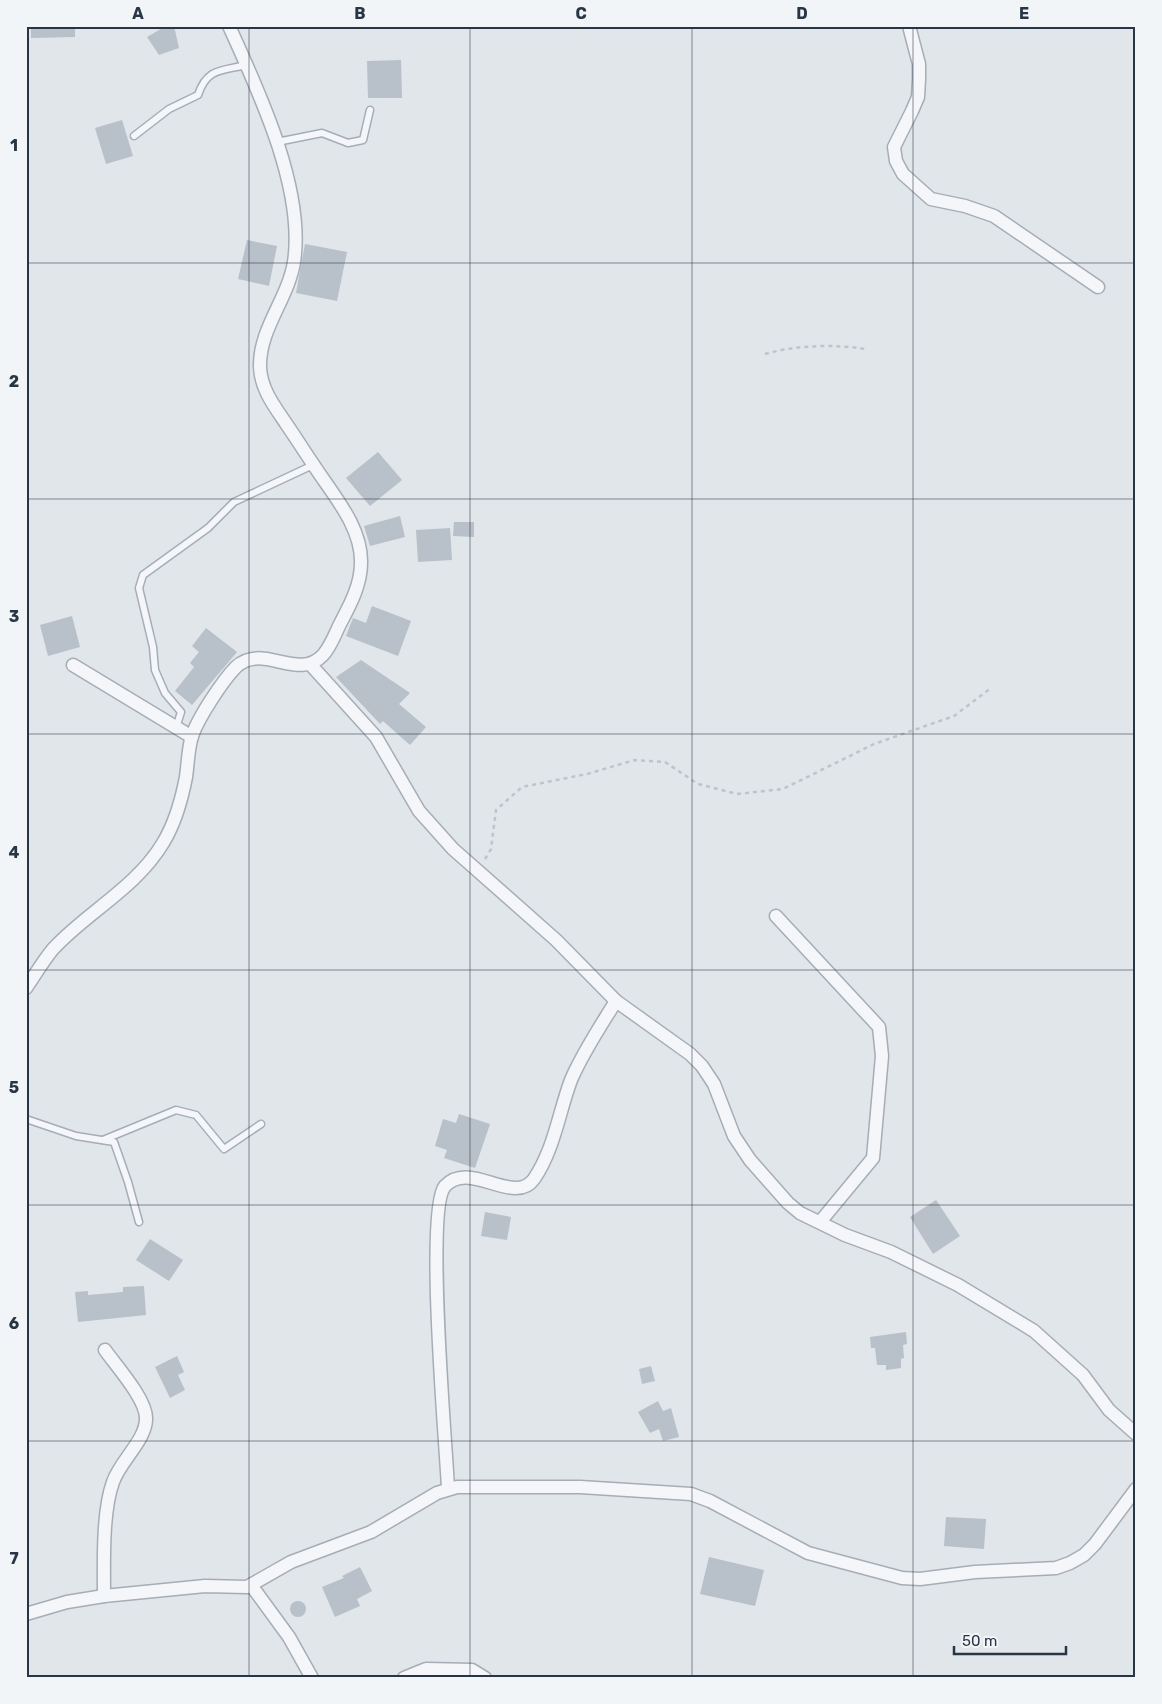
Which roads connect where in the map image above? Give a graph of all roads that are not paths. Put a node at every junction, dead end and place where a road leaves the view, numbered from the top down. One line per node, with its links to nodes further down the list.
1 (230, 26): 3 (street)
2 (909, 26): 7 (street)
3 (246, 65): 5 (lane); 6 (street)
4 (370, 110): 6 (lane)
5 (134, 136)
6 (277, 142): 8 (street)
7 (1098, 287)
8 (313, 465): 9 (street); 11 (lane)
9 (310, 664): 12 (street); 15 (street)
10 (73, 665): 11 (street)
11 (176, 728): 12 (street)
12 (192, 737): 14 (street)
13 (776, 916): 20 (street)
14 (26, 988)
15 (616, 1001): 20 (street); 23 (street)
16 (26, 1120): 18 (lane)
17 (261, 1124): 18 (lane)
18 (103, 1140): 19 (lane)
19 (139, 1222)
20 (820, 1222): 22 (street)
21 (105, 1350): 26 (street)
22 (1136, 1434)
23 (448, 1488): 24 (street); 25 (street)
24 (1136, 1489)
25 (252, 1585): 26 (street); 28 (street)
26 (104, 1596): 27 (street)
27 (26, 1614)
28 (312, 1678)
29 (404, 1678): 30 (street)
30 (485, 1678)

